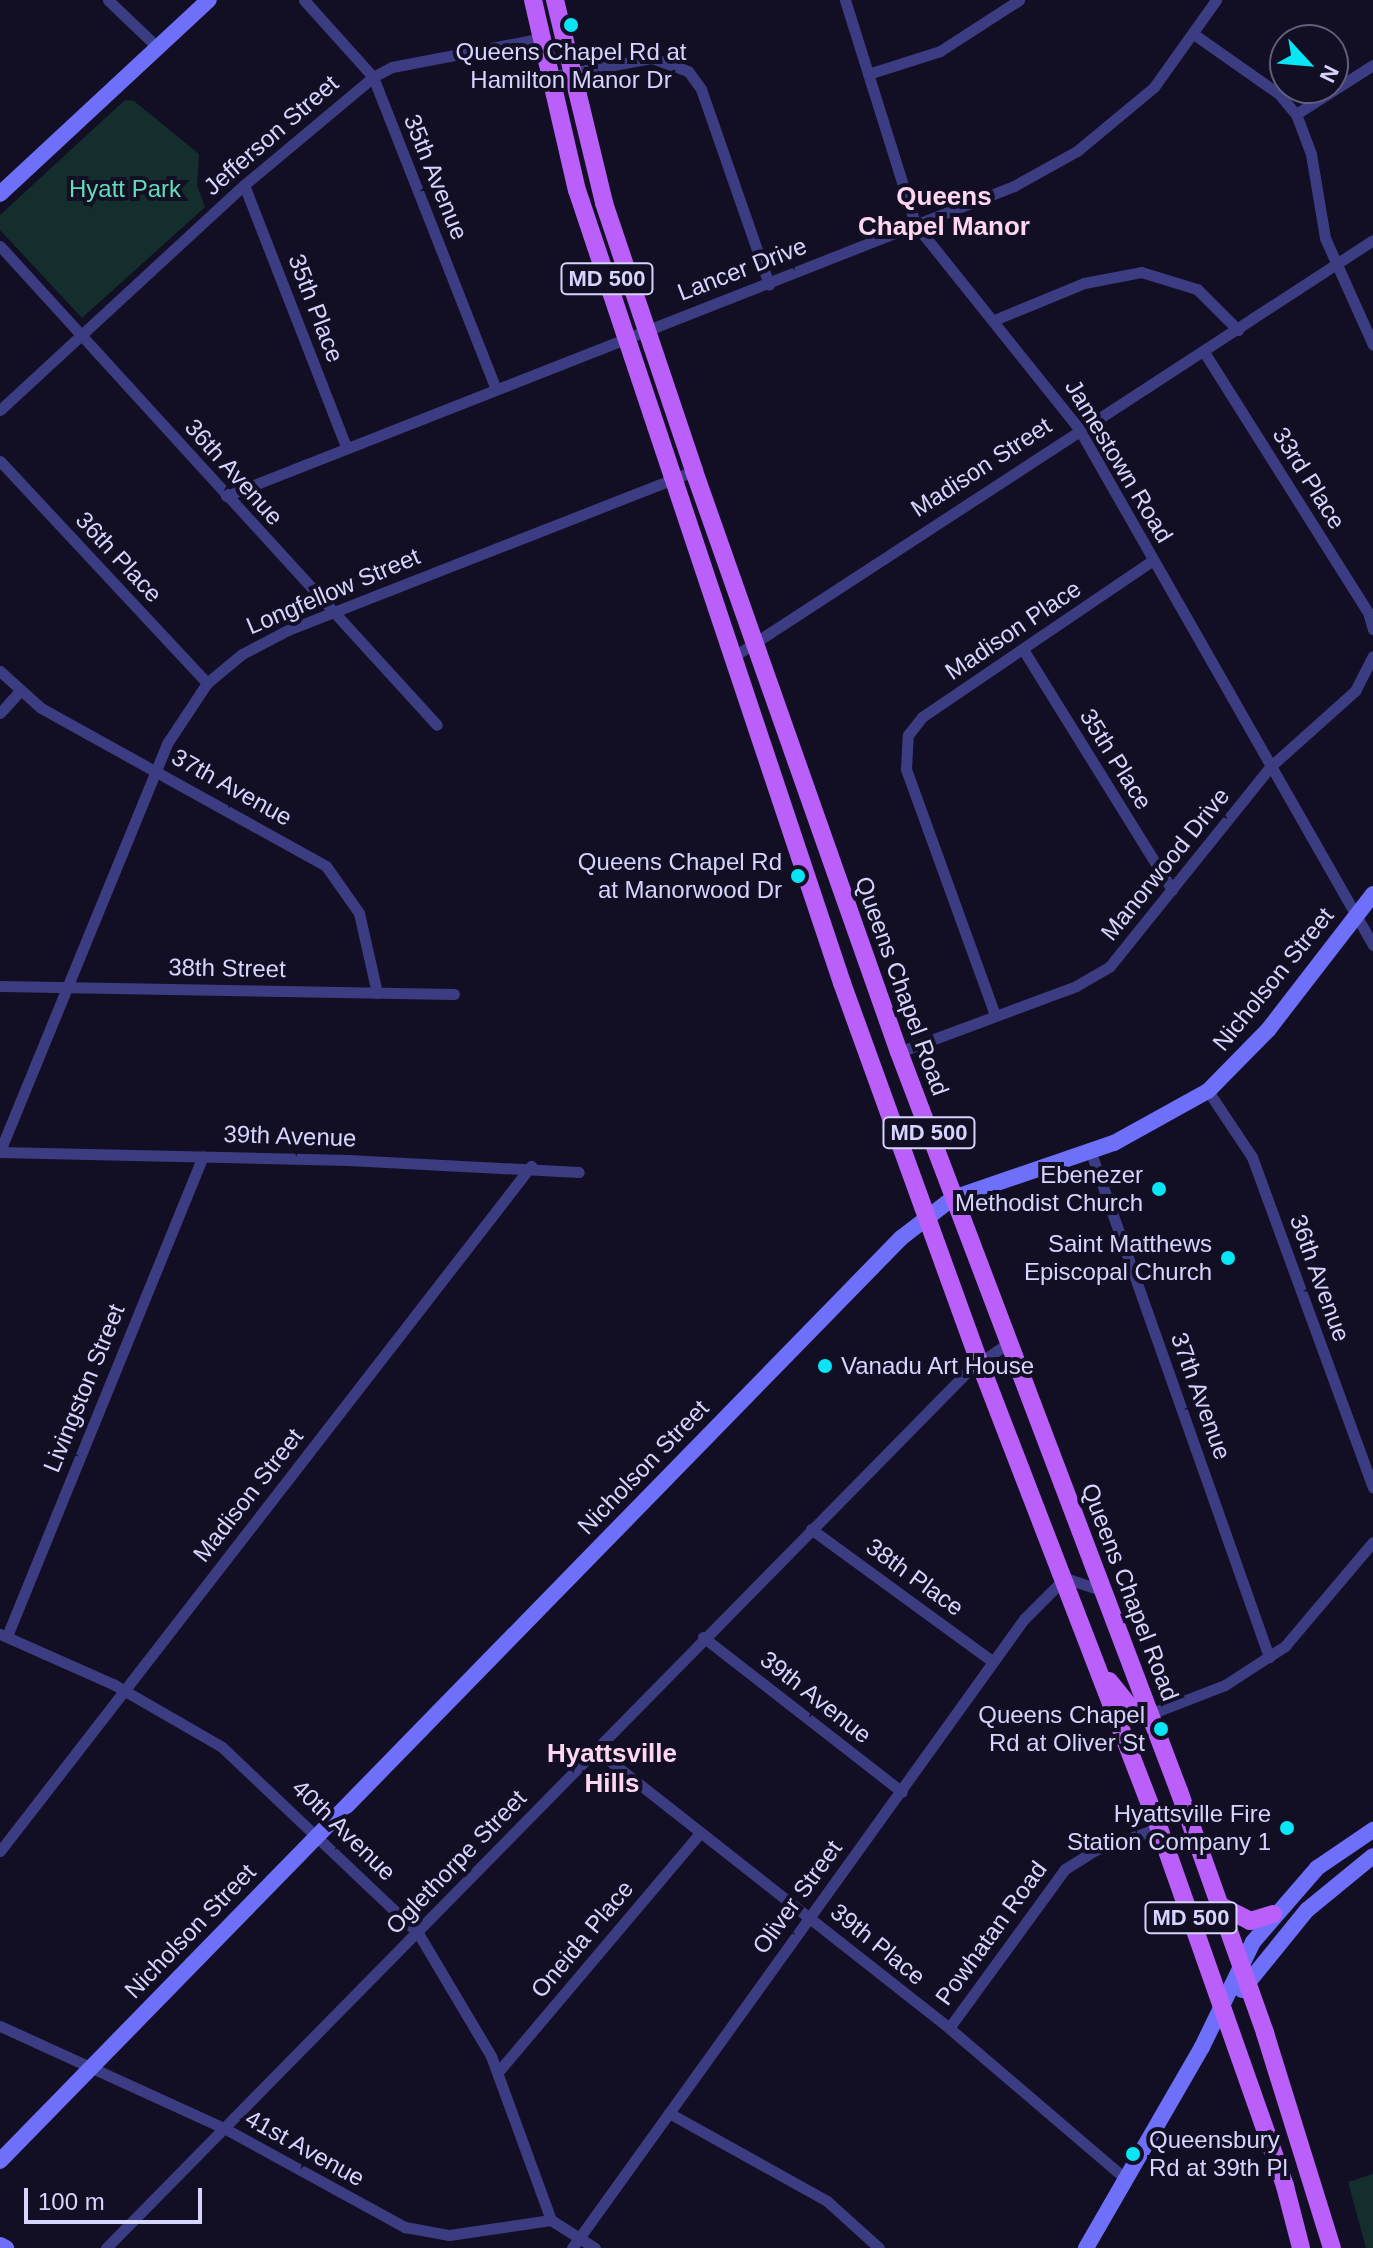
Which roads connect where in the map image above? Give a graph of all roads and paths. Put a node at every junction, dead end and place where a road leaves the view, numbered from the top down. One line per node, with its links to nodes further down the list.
1 (108, 0): 11 (street)
2 (209, 0): 11 (street)
3 (304, 0): 15 (street, 35th Avenue)
4 (533, 0): 10 (main road, MD 500)
5 (555, 0): 13 (main road, Queens Chapel Road / MD 500)
6 (845, 0): 14 (street, Jamestown Road)
7 (1019, 0): 14 (street)
8 (1216, 0): 9 (street, Lancer Drive)
9 (1195, 35): 17 (street); 20 (street, Lancer Drive)
10 (542, 38): 15 (street, Jefferson Street); 16 (main road, MD 500)
11 (157, 47): 19 (street)
12 (1373, 65): 17 (street)
13 (570, 73): 16 (street); 24 (street); 26 (main road, Queens Chapel Road / MD 500)
14 (868, 74): 20 (street, Jamestown Road)
15 (373, 77): 18 (street, Jefferson Street); 32 (street, 35th Avenue)
16 (549, 77): 29 (main road, MD 500)
17 (1296, 114): 23 (street)
18 (244, 185): 28 (street, Jefferson Street); 35 (street, 35th Place)
19 (0, 194)
20 (915, 224): 24 (street, Lancer Drive); 25 (street, Jamestown Road)
21 (1373, 240): 23 (street, Madison Street)
22 (0, 246): 28 (street, 36th Avenue)
23 (1337, 268): 27 (street, Madison Street); 30 (street)
24 (769, 284): 26 (street, Lancer Drive)
25 (994, 320): 27 (street); 34 (street, Jamestown Road)
26 (647, 328): 29 (street, Lancer Drive); 37 (main road, Queens Chapel Road / MD 500)
27 (1238, 330): 31 (street, Madison Street)
28 (80, 336): 33 (street, Jefferson Street); 39 (street, 36th Avenue)
29 (626, 337): 32 (street, Lancer Drive); 38 (main road, MD 500)
30 (1373, 345)
31 (1204, 352): 34 (street, Madison Street); 42 (street, 33rd Place)
32 (496, 389): 35 (street, Lancer Drive)
33 (0, 410)
34 (1079, 429): 40 (street, Jamestown Road); 43 (street, Madison Street)
35 (346, 447): 39 (street, Lancer Drive)
36 (0, 461): 48 (street, 36th Place)
37 (694, 471): 38 (street, Longfellow Street); 43 (main road, Queens Chapel Road / MD 500)
38 (675, 478): 41 (street, Longfellow Street); 45 (main road, MD 500)
39 (226, 496): 41 (street, 36th Avenue)
40 (1153, 560): 44 (street, Madison Place); 52 (street, Jamestown Road)
41 (332, 612): 48 (street, Longfellow Street); 51 (street, 36th Avenue)
42 (1373, 629)
43 (756, 641): 45 (street, Madison Street); 63 (main road, Queens Chapel Road / MD 500)
44 (1024, 651): 54 (street, 35th Place); 62 (street, Madison Place)
45 (736, 655): 71 (main road, MD 500)
46 (1373, 656): 52 (street, Manorwood Drive)
47 (0, 671): 49 (street, 37th Avenue)
48 (207, 683): 53 (street, Longfellow Street)
49 (20, 691): 50 (street); 53 (street, 37th Avenue)
50 (0, 713)
51 (437, 725)
52 (1271, 766): 54 (street, Manorwood Drive); 56 (street, Jamestown Road)
53 (156, 771): 59 (street, Longfellow Street); 60 (street, 37th Avenue)
54 (1172, 890): 62 (street, Manorwood Drive)
55 (1373, 894): 56 (street, Nicholson Street)
56 (1356, 915): 57 (street, Jamestown Road); 64 (street, Nicholson Street)
57 (1373, 945)
58 (0, 986): 59 (street, 38th Street)
59 (67, 987): 60 (street, 38th Street); 66 (street, Longfellow Street)
60 (377, 993): 61 (street, 38th Street)
61 (454, 994)
62 (995, 1015): 63 (street, Manorwood Drive)
63 (899, 1052): 70 (main road, Queens Chapel Road / MD 500)
64 (1208, 1091): 65 (street, Nicholson Street); 74 (street, 36th Avenue)
65 (1090, 1150): 70 (street, Nicholson Street); 81 (street, 37th Avenue)
66 (0, 1152): 67 (street, 39th Avenue)
67 (203, 1156): 68 (street, 39th Avenue); 79 (street, Livingston Street)
68 (531, 1166): 69 (street, 39th Avenue); 84 (street, Madison Street)
69 (579, 1172)
70 (953, 1198): 71 (street, Nicholson Street); 72 (main road, Queens Chapel Road / MD 500)
71 (928, 1216): 73 (main road, MD 500); 91 (street, Nicholson Street)
72 (1010, 1342): 73 (street, Oglethorpe Street); 78 (main road, Queens Chapel Road / MD 500)
73 (979, 1361): 75 (street, Oglethorpe Street); 77 (main road, MD 500)
74 (1373, 1488)
75 (811, 1529): 80 (street, Oglethorpe Street); 82 (street, 38th Place)
76 (1373, 1542): 81 (street)
77 (1065, 1578): 78 (street); 82 (street, Oliver Street); 83 (main road, MD 500)
78 (1104, 1591): 85 (main road, Queens Chapel Road / MD 500)
79 (3, 1635): 84 (street, 40th Avenue)
80 (703, 1637): 86 (street, Oglethorpe Street); 87 (street, 39th Avenue)
81 (1269, 1657): 85 (street)
82 (992, 1661): 87 (street, Oliver Street)
83 (1104, 1678): 85 (main road); 88 (main road, MD 500)
84 (125, 1690): 91 (street, 40th Avenue); 93 (street, Madison Street)
85 (1150, 1714): 95 (main road, Queens Chapel Road / MD 500)
86 (596, 1750): 90 (street, 39th Place); 98 (street, Oglethorpe Street)
87 (902, 1792): 97 (street, Oliver Street)
88 (1159, 1828): 101 (main road, MD 500); 103 (street, Powhatan Road)
89 (1373, 1830): 92 (street)
90 (699, 1834): 97 (street, 39th Place); 105 (street, Oneida Place)
91 (316, 1835): 98 (street, 40th Avenue); 104 (street, Nicholson Street)
92 (1340, 1850): 94 (street); 96 (street)
93 (0, 1851)
94 (1373, 1855): 100 (street)
95 (1219, 1905): 96 (main road); 99 (main road, Queens Chapel Road / MD 500)
96 (1273, 1914): 99 (street)
97 (809, 1917): 103 (street, 39th Place); 106 (street, Oliver Street)
98 (418, 1933): 105 (street, 40th Avenue); 107 (street, Oglethorpe Street)
99 (1241, 1964): 100 (main road, Queens Chapel Road / MD 500); 101 (street)
100 (1248, 1985): 101 (street); 119 (main road, Queens Chapel Road / MD 500)
101 (1223, 2007): 109 (street); 118 (main road, MD 500)
102 (0, 2026): 104 (street, 41st Avenue)
103 (949, 2028): 109 (street, 39th Place)
104 (94, 2066): 107 (street, 41st Avenue); 108 (street, Nicholson Street)
105 (498, 2072): 110 (street, 40th Avenue)
106 (669, 2113): 111 (street, Oliver Street); 116 (street)
107 (222, 2127): 110 (street, 41st Avenue); 114 (street, Oglethorpe Street)
108 (0, 2161)
109 (1126, 2179): 117 (street)
110 (551, 2220): 111 (street)
111 (575, 2243): 115 (street)
112 (0, 2245): 113 (street)
113 (6, 2248)
114 (106, 2248)
115 (595, 2248)
116 (879, 2248)
117 (1086, 2248)
118 (1301, 2248)
119 (1332, 2248)

